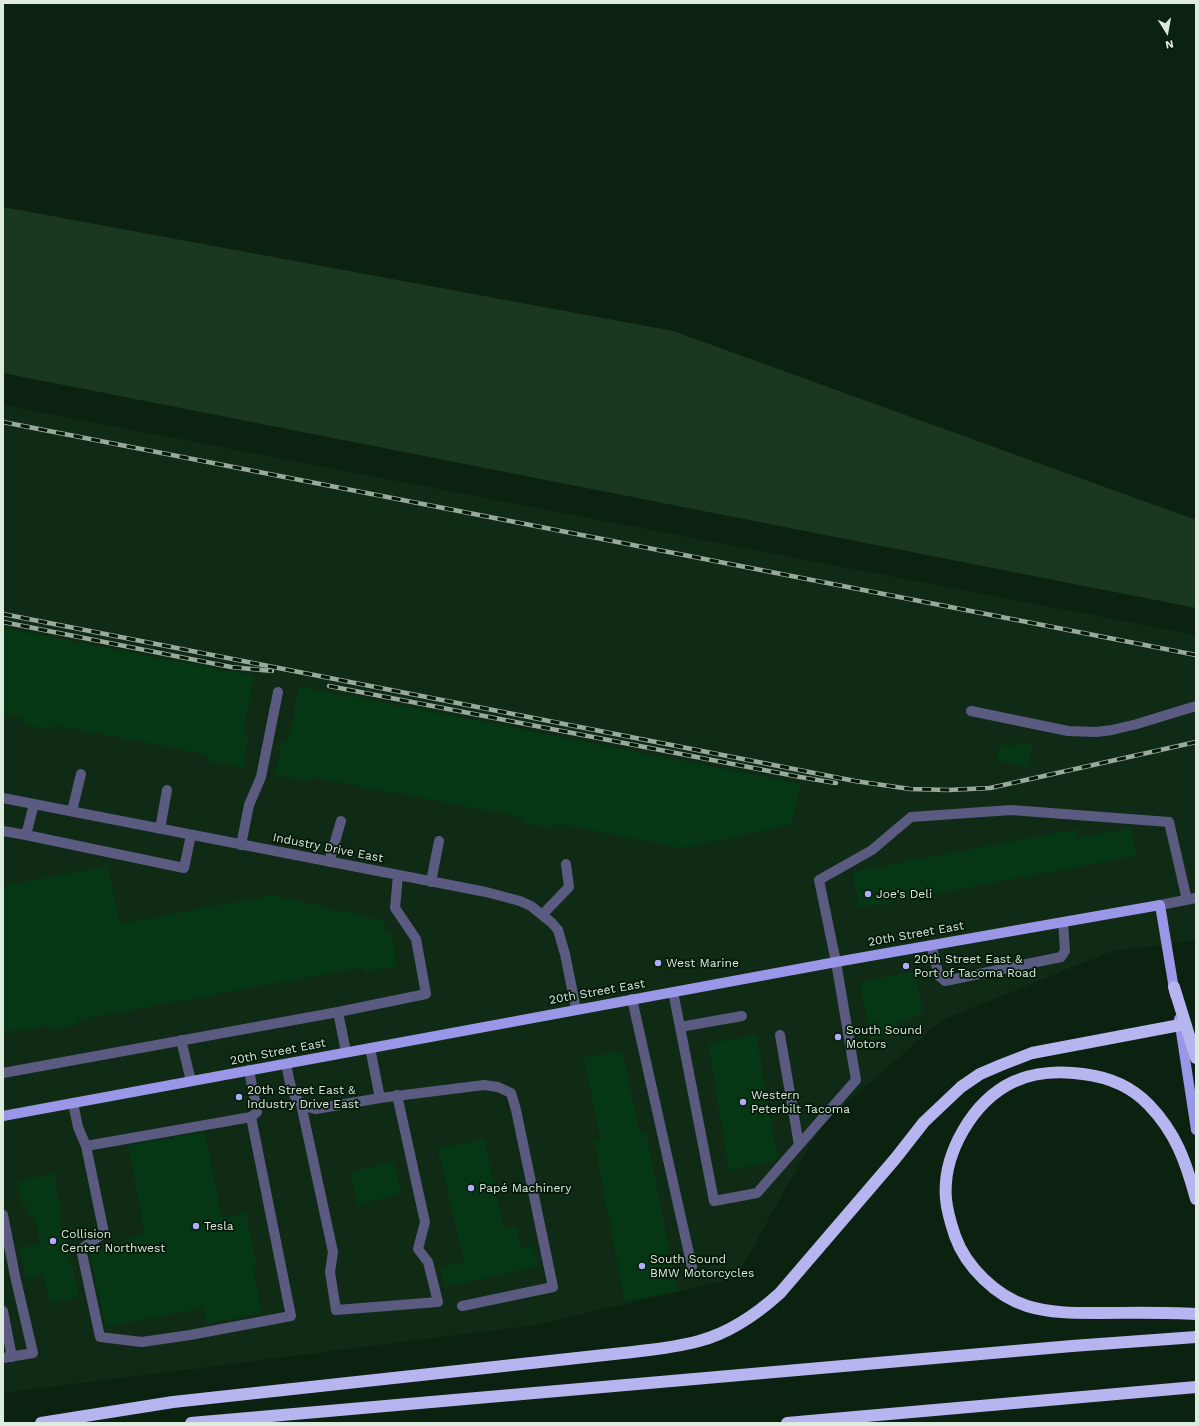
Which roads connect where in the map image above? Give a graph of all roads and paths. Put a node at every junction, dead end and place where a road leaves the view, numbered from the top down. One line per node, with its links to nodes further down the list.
1 (278, 692): 15 (street)
2 (1196, 706): 3 (street)
3 (971, 711)
4 (81, 774): 8 (street)
5 (168, 790): 10 (street)
6 (3, 798): 7 (street, Industry Drive East)
7 (34, 804): 8 (street, Industry Drive East); 12 (street)
8 (72, 811): 10 (street, Industry Drive East)
9 (341, 821): 16 (street)
10 (160, 829): 13 (street, Industry Drive East)
11 (3, 831): 12 (street)
12 (26, 835): 13 (street)
13 (191, 835): 15 (street, Industry Drive East)
14 (439, 841): 19 (street)
15 (240, 845): 16 (street, Industry Drive East)
16 (329, 862): 18 (street, Industry Drive East)
17 (566, 864): 22 (street)
18 (398, 875): 19 (street, Industry Drive East); 30 (street)
19 (431, 882): 22 (street, Industry Drive East)
20 (1191, 899): 21 (street, 20th Street East); 25 (street)
21 (1160, 905): 23 (main road, 20th Street East); 26 (main road)
22 (542, 915): 29 (street, Industry Drive East)
23 (1063, 922): 24 (main road, 20th Street East); 24 (street)
24 (931, 945): 25 (main road, 20th Street East)
25 (836, 962): 27 (main road, 20th Street East); 50 (street)
26 (1174, 987): 32 (main road); 38 (highway)
27 (673, 992): 28 (main road, 20th Street East); 33 (street)
28 (632, 999): 29 (main road, 20th Street East); 54 (street)
29 (576, 1009): 36 (main road, 20th Street East)
30 (338, 1012): 35 (street); 37 (street)
31 (742, 1016): 33 (street)
32 (1180, 1025): 49 (main road); 61 (highway)
33 (680, 1027): 50 (street)
34 (780, 1035): 50 (street)
35 (182, 1040): 41 (street); 42 (street)
36 (370, 1048): 37 (main road, 20th Street East); 44 (street)
37 (346, 1052): 39 (main road, 20th Street East)
38 (1196, 1058)
39 (286, 1064): 40 (main road, 20th Street East); 46 (street)
40 (249, 1070): 42 (main road, 20th Street East); 48 (street)
41 (3, 1073)
42 (191, 1081): 45 (main road, 20th Street East)
43 (397, 1095): 44 (street); 46 (street); 55 (street)
44 (380, 1098): 46 (street)
45 (73, 1103): 47 (main road, 20th Street East); 51 (street)
46 (301, 1104)
47 (3, 1116)
48 (251, 1117): 51 (street); 51 (street)
49 (1196, 1130)
50 (799, 1145)
51 (86, 1146)
52 (1196, 1199): 57 (highway)
53 (3, 1215): 59 (street)
54 (692, 1267)
55 (462, 1306)
56 (3, 1311): 59 (street)
57 (1196, 1314)
58 (1196, 1337): 62 (highway)
59 (7, 1358)
60 (1196, 1387): 63 (highway)
61 (41, 1423)
62 (191, 1423)
63 (787, 1423)

